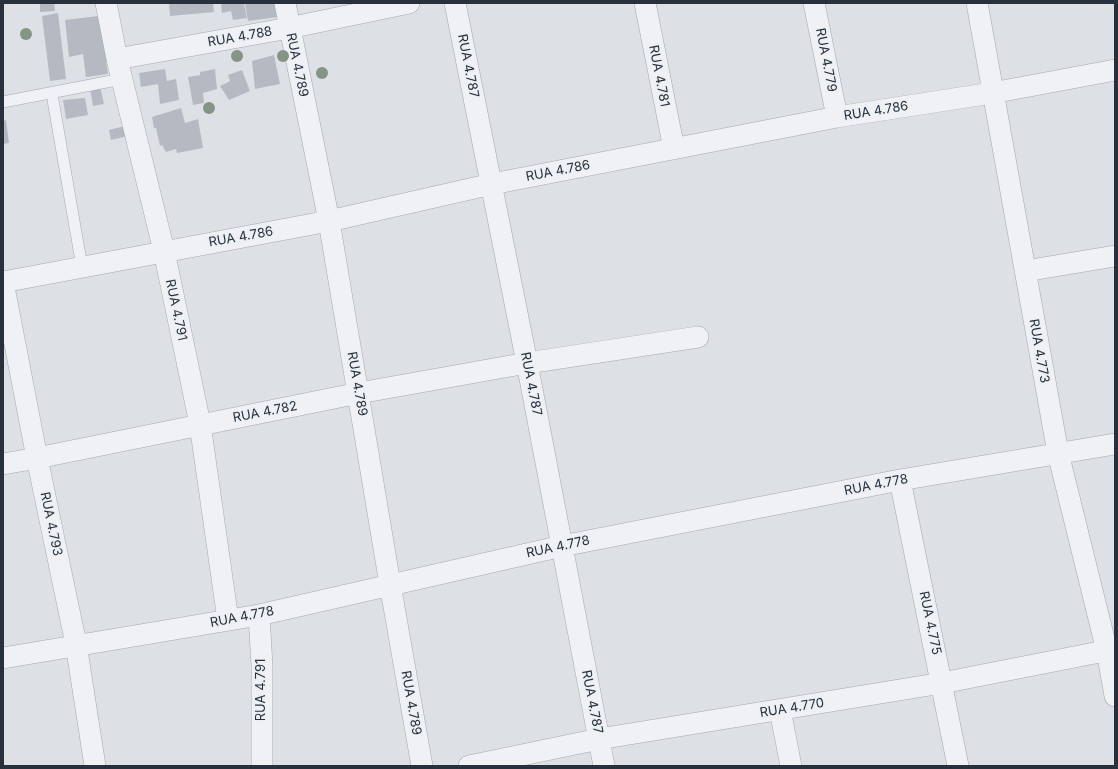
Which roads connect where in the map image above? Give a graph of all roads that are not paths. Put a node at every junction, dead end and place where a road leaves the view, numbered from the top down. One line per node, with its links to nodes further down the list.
1 (106, 3): 9 (street, RUA 4.791)
2 (285, 3): 8 (street, RUA 4.789)
3 (408, 3): 8 (street, RUA 4.788)
4 (455, 3): 16 (street, RUA 4.787)
5 (645, 3): 15 (street, RUA 4.781)
6 (814, 3): 14 (street, RUA 4.779)
7 (977, 3): 11 (street, RUA 4.773)
8 (289, 28): 9 (street, RUA 4.788); 17 (street, RUA 4.789)
9 (120, 69): 13 (lane); 18 (street, RUA 4.791)
10 (1115, 70): 11 (street, RUA 4.786)
11 (992, 93): 14 (street, RUA 4.786); 21 (street, RUA 4.773)
12 (53, 100): 20 (lane)
13 (3, 102)
14 (837, 117): 15 (street, RUA 4.786)
15 (674, 149): 16 (street, RUA 4.786)
16 (492, 184): 17 (street, RUA 4.786); 24 (street, RUA 4.787)
17 (329, 221): 18 (street, RUA 4.786); 25 (street, RUA 4.789)
18 (164, 251): 20 (street, RUA 4.786); 26 (street, RUA 4.791)
19 (1115, 256): 21 (street)
20 (82, 267): 22 (street, RUA 4.786)
21 (1025, 271): 28 (street, RUA 4.773)
22 (3, 282): 29 (street, RUA 4.793)
23 (698, 337): 24 (street, RUA 4.782)
24 (527, 363): 25 (street, RUA 4.782); 32 (street, RUA 4.787)
25 (359, 394): 26 (street, RUA 4.782); 33 (street, RUA 4.789)
26 (200, 424): 29 (street, RUA 4.782); 35 (street, RUA 4.791)
27 (1115, 444): 28 (street, RUA 4.778)
28 (1058, 453): 31 (street, RUA 4.778); 37 (street, RUA 4.773)
29 (37, 458): 30 (street, RUA 4.782); 36 (street, RUA 4.793)
30 (3, 464)
31 (900, 480): 32 (street, RUA 4.778); 39 (street, RUA 4.775)
32 (562, 546): 33 (street, RUA 4.778); 42 (street, RUA 4.787)
33 (390, 584): 34 (street, RUA 4.778); 45 (street, RUA 4.789)
34 (259, 615): 35 (street, RUA 4.778); 44 (street, RUA 4.791)
35 (228, 620): 36 (street, RUA 4.778)
36 (76, 644): 38 (street, RUA 4.778); 43 (street, RUA 4.793)
37 (1111, 650): 39 (street, RUA 4.770); 40 (street, RUA 4.773)
38 (3, 658)
39 (942, 683): 41 (street, RUA 4.770); 49 (street, RUA 4.775)
40 (1115, 696)
41 (780, 710): 42 (street, RUA 4.770); 48 (street)
42 (599, 739): 46 (street, RUA 4.770); 47 (street, RUA 4.787)
43 (95, 766)
44 (262, 766)
45 (422, 766)
46 (469, 766)
47 (604, 766)
48 (791, 766)
49 (958, 766)

